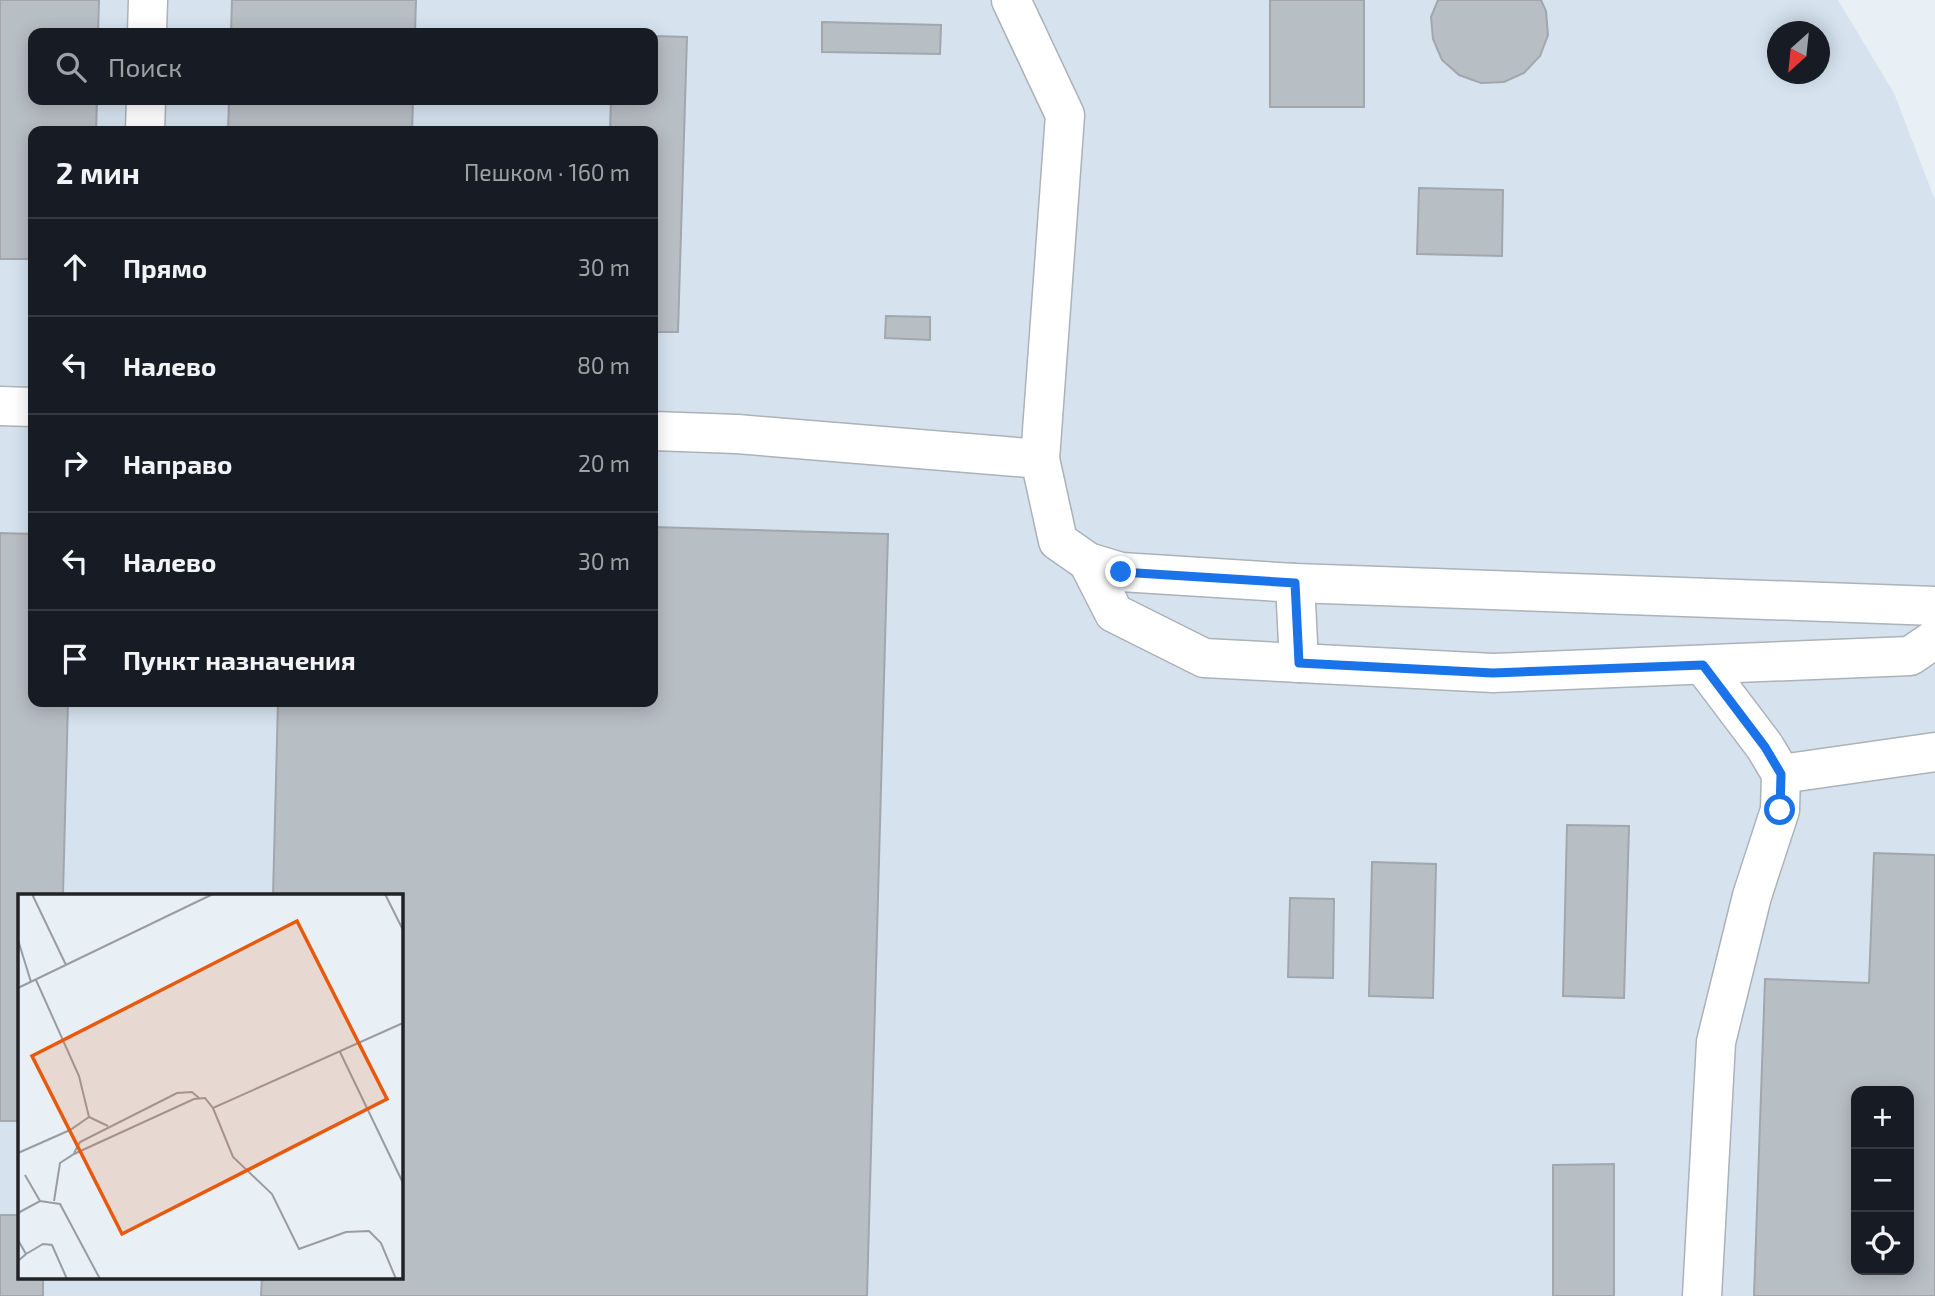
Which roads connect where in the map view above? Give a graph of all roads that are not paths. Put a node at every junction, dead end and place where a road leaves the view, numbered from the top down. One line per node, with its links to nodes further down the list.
1 (148, 0): 3 (lane)
2 (1011, 0): 9 (lane)
3 (147, 28)
4 (146, 105): 5 (lane)
5 (145, 126)
6 (0, 406): 7 (lane)
7 (28, 407)
8 (658, 431): 9 (lane)
9 (1040, 459): 10 (lane)
10 (1088, 562): 11 (lane); 14 (lane)
11 (1295, 583): 12 (lane); 14 (lane)
12 (1935, 606)
13 (1935, 639): 15 (lane)
14 (1299, 663): 15 (lane)
15 (1703, 665): 17 (lane)
16 (1935, 752): 17 (lane)
17 (1781, 774): 18 (lane)
18 (1702, 1296)

